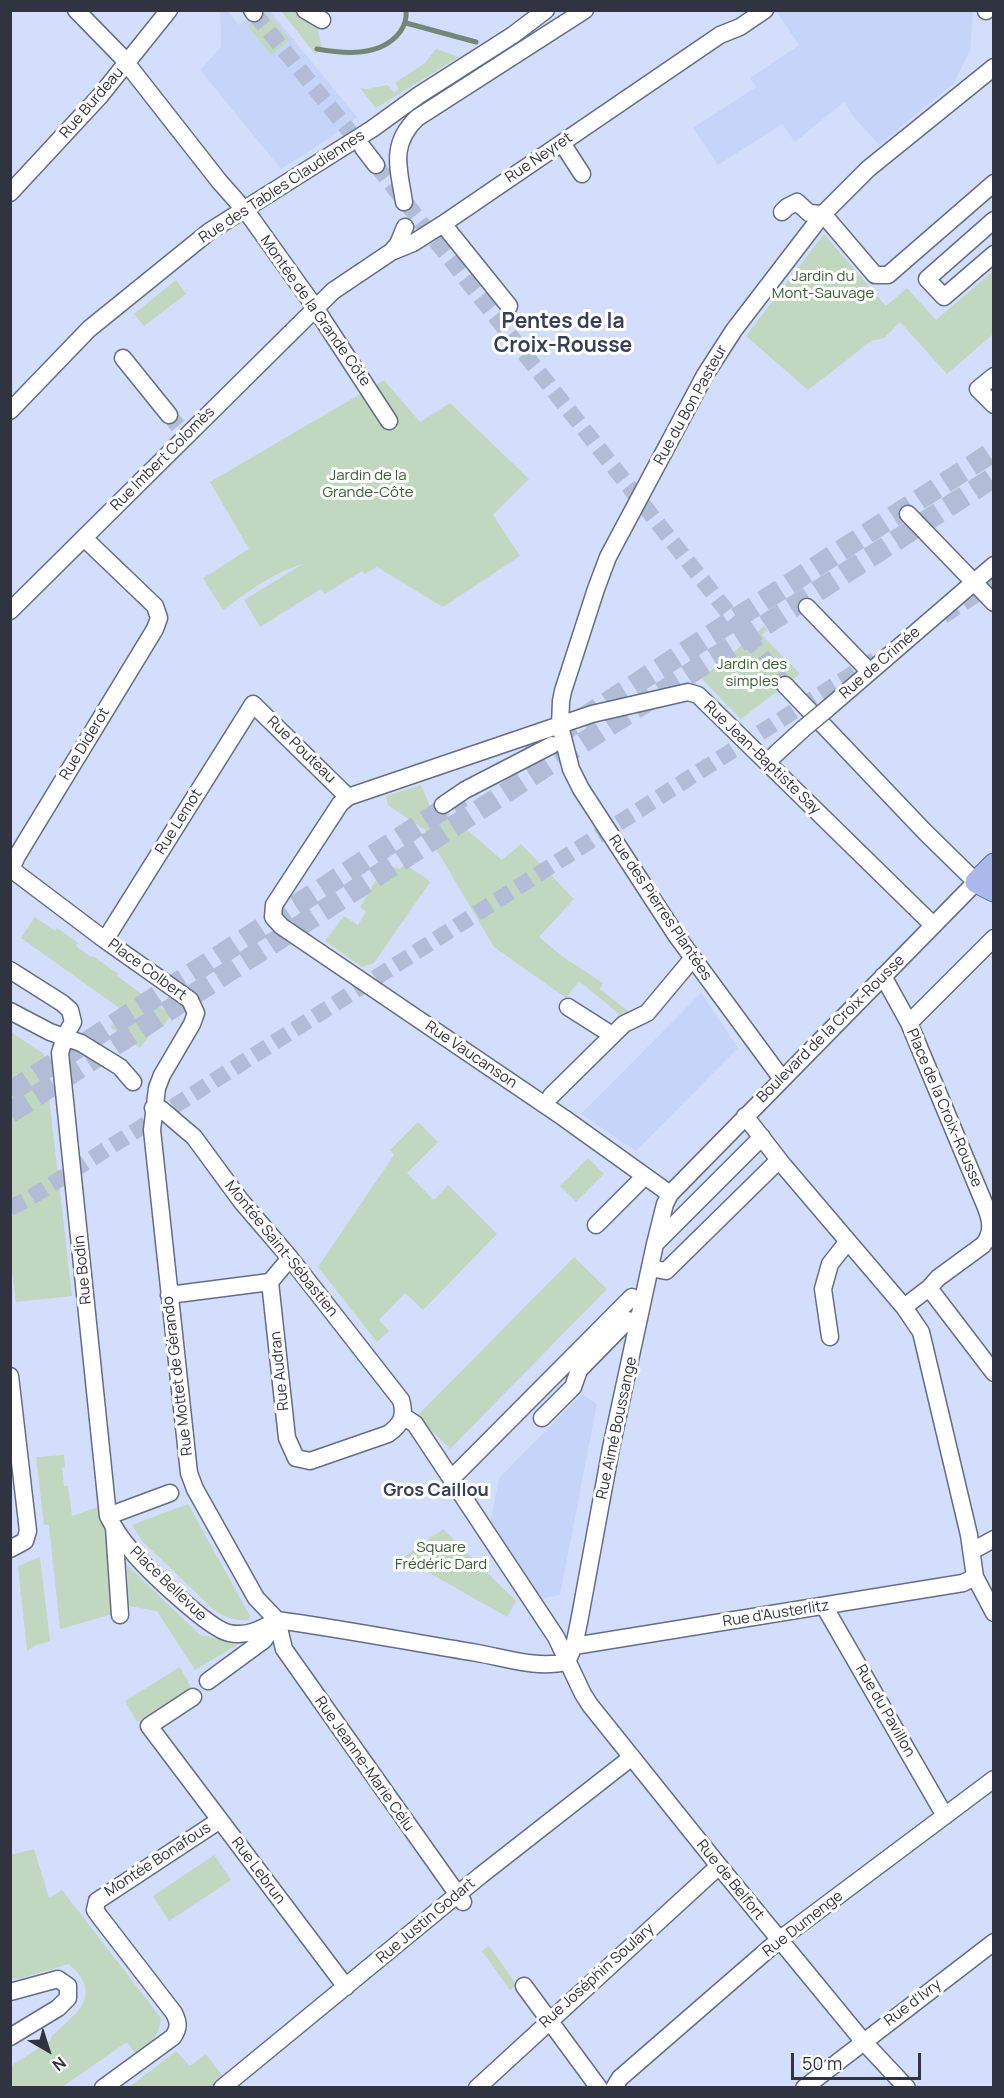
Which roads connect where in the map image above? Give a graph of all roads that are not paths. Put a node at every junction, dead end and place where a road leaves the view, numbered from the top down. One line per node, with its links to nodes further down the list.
1 (76, 10): 8 (street, Montée de la Grande Côte)
2 (169, 10): 8 (street, Rue Burdeau)
3 (305, 10): 7 (street)
4 (546, 10): 17 (street, Rue des Tables Claudiennes)
5 (585, 10): 16 (street)
6 (765, 10): 10 (street, Rue Neyret)
7 (322, 21)
8 (127, 63): 15 (street, Rue Burdeau); 17 (street, Montée de la Grande Côte)
9 (993, 67): 19 (street, Rue du Bon Pasteur)
10 (562, 144): 13 (street); 21 (street, Rue Neyret)
11 (363, 148): 12 (street)
12 (376, 165)
13 (582, 174)
14 (993, 183): 19 (street)
15 (10, 193)
16 (404, 202)
17 (244, 209): 26 (street, Montée de la Grande Côte); 30 (street, Rue des Tables Claudiennes)
18 (782, 213): 19 (street)
19 (823, 214): 43 (street, Rue du Bon Pasteur)
20 (993, 220): 24 (street)
21 (442, 224): 23 (street, Rue Neyret); 25 (street)
22 (405, 227): 23 (street)
23 (391, 252): 26 (street, Rue Neyret)
24 (993, 254)
25 (509, 306)
26 (315, 308): 31 (street, Montée de la Grande Côte); 34 (street, Rue Imbert Colomès)
27 (123, 357): 32 (street)
28 (993, 375): 29 (street)
29 (993, 405)
30 (10, 411)
31 (389, 421)
32 (176, 423)
33 (908, 514): 36 (street)
34 (84, 538): 39 (street, Rue Imbert Colomès); 49 (street, Rue Diderot)
35 (993, 565): 36 (street, Rue de Crimée)
36 (973, 582): 37 (street); 40 (street, Rue de Crimée)
37 (993, 603)
38 (807, 607): 40 (street)
39 (10, 611)
40 (870, 672): 45 (street, Rue de Crimée, bridge)
41 (785, 685): 50 (street)
42 (253, 704): 46 (street, Rue Pouteau); 53 (street, Rue Lemot)
43 (560, 726): 45 (street, Rue Jean-Baptiste Say); 46 (street, Rue Jean-Baptiste Say); 62 (street, Rue des Pierres Plantées)
44 (552, 745): 47 (street)
45 (767, 762): 51 (street, Rue Jean-Baptiste Say)
46 (348, 797): 69 (street, Rue Vaucanson)
47 (443, 805)
48 (993, 864): 50 (main road, Boulevard de la Croix-Rousse)
49 (11, 870): 53 (street, Place Colbert)
50 (985, 886): 51 (street, Boulevard de la Croix-Rousse)
51 (933, 925): 56 (street, Boulevard de la Croix-Rousse)
52 (993, 938): 59 (street)
53 (105, 940): 65 (street, Place Colbert)
54 (688, 964): 60 (street)
55 (10, 970): 61 (street)
56 (883, 976): 59 (street, Place de la Croix-Rousse); 62 (street, Boulevard de la Croix-Rousse)
57 (568, 1007): 60 (street)
58 (10, 1011): 61 (street)
59 (909, 1023): 72 (street, Place de la Croix-Rousse)
60 (612, 1035): 64 (street)
61 (65, 1036): 63 (street); 92 (street, Rue Bodin)
62 (782, 1079): 66 (street, Boulevard de la Croix-Rousse)
63 (133, 1082)
64 (550, 1096)
65 (153, 1108): 75 (street, Montée Saint-Sébastien); 79 (street, Rue Mottet de Gérando)
66 (745, 1116): 67 (street); 70 (street, Boulevard de la Croix-Rousse)
67 (762, 1137): 68 (street); 74 (street)
68 (779, 1160): 73 (street); 76 (street)
69 (638, 1171): 70 (street, Rue Vaucanson); 71 (street)
70 (670, 1194): 74 (street, Rue Aimé Boussange)
71 (596, 1225)
72 (992, 1231): 78 (street, Place de la Croix-Rousse)
73 (848, 1241): 81 (street); 83 (street)
74 (655, 1244): 76 (street, Rue Aimé Boussange)
75 (290, 1257): 77 (street); 88 (street, Montée Saint-Sébastien)
76 (650, 1268): 82 (street, Rue Aimé Boussange)
77 (270, 1282): 79 (street); 88 (street, Rue Audran)
78 (929, 1288): 81 (street, Place de la Croix-Rousse); 85 (street)
79 (169, 1294): 100 (street, Rue Mottet de Gérando)
80 (632, 1297): 90 (street)
81 (904, 1307): 95 (street)
82 (638, 1322): 84 (street, Rue Aimé Boussange); 87 (street)
83 (830, 1337)
84 (635, 1340): 87 (street); 101 (street, Rue Aimé Boussange)
85 (993, 1373)
86 (10, 1376): 94 (street)
87 (573, 1387): 89 (street)
88 (402, 1408): 90 (street)
89 (542, 1418)
90 (451, 1479): 102 (street)
91 (170, 1492): 92 (street)
92 (110, 1516): 99 (street, Place Bellevue); 100 (street, Place Bellevue)
93 (993, 1539): 95 (street)
94 (10, 1550)
95 (972, 1551): 96 (street)
96 (975, 1577): 97 (street, Rue d'Austerlitz); 98 (street)
97 (824, 1606): 101 (street, Rue d'Austerlitz); 107 (street, Rue du Pavillon)
98 (993, 1613)
99 (120, 1615)
100 (277, 1620): 102 (street); 103 (street); 110 (street, Rue Jeanne-Marie Célu)
101 (574, 1646): 102 (street, Rue Aimé Boussange)
102 (567, 1662): 105 (street, Rue de Belfort)
103 (208, 1681)
104 (193, 1697): 108 (street, Rue Lebrun)
105 (632, 1757): 109 (street, Rue de Belfort); 110 (street, Rue Justin Godart)
106 (993, 1779): 107 (street, Rue Dumenge)
107 (945, 1816): 111 (street, Rue Dumenge)
108 (220, 1820): 114 (street, Rue Lebrun); 120 (street, Montée Bonafous)
109 (719, 1866): 111 (street, Rue de Belfort); 116 (street, Rue Joséphin Soulary)
110 (460, 1899): 114 (street, Rue Justin Godart)
111 (779, 1940): 118 (street, Rue de Belfort); 119 (street, Rue Dumenge)
112 (993, 1942): 118 (street, Rue d'Ivry)
113 (524, 1986): 116 (street)
114 (346, 1988): 121 (street, Rue Justin Godart)
115 (10, 1992): 117 (street)
116 (549, 2020): 122 (street, Rue Joséphin Soulary); 123 (street)
117 (10, 2037)
118 (863, 2041): 124 (street, Rue d'Ivry); 125 (street, Rue de Belfort)
119 (617, 2083)
120 (103, 2088)
121 (222, 2088)
122 (477, 2088)
123 (599, 2088)
124 (804, 2088)
125 (908, 2088)

